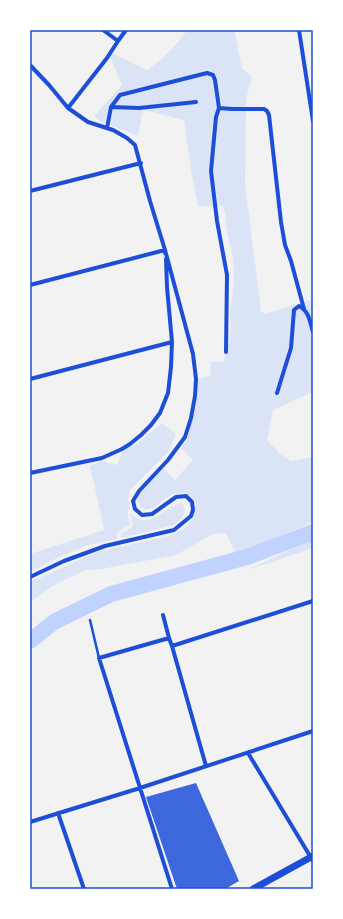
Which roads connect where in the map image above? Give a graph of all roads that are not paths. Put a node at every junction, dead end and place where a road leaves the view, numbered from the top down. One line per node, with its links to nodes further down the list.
1 (103, 30): 4 (street)
2 (126, 30): 4 (street)
3 (299, 30): 10 (street)
4 (118, 41): 7 (street)
5 (30, 65): 7 (street)
6 (196, 102): 8 (street)
7 (68, 108): 11 (street)
8 (111, 108): 9 (street); 11 (street)
9 (219, 108): 16 (street); 19 (street)
10 (313, 118)
11 (107, 128): 12 (street)
12 (141, 163): 13 (street); 14 (street)
13 (30, 191)
14 (165, 250): 15 (street); 18 (street); 23 (street)
15 (30, 284)
16 (304, 309): 17 (street); 21 (street)
17 (313, 332)
18 (172, 342): 20 (street); 22 (street)
19 (226, 352)
20 (30, 379)
21 (277, 393)
22 (30, 473)
23 (30, 577)
24 (313, 601): 28 (street)
25 (163, 616): 27 (street)
26 (90, 620): 29 (lane)
27 (169, 638): 28 (street); 29 (street)
28 (172, 646): 32 (street)
29 (99, 658): 33 (street)
30 (313, 732): 31 (street)
31 (248, 753): 32 (street); 36 (street)
32 (206, 766): 33 (street)
33 (140, 788): 34 (street); 38 (street)
34 (58, 813): 35 (street); 37 (street)
35 (30, 822)
36 (312, 858): 39 (street)
37 (84, 889)
38 (172, 889)
39 (253, 889)

